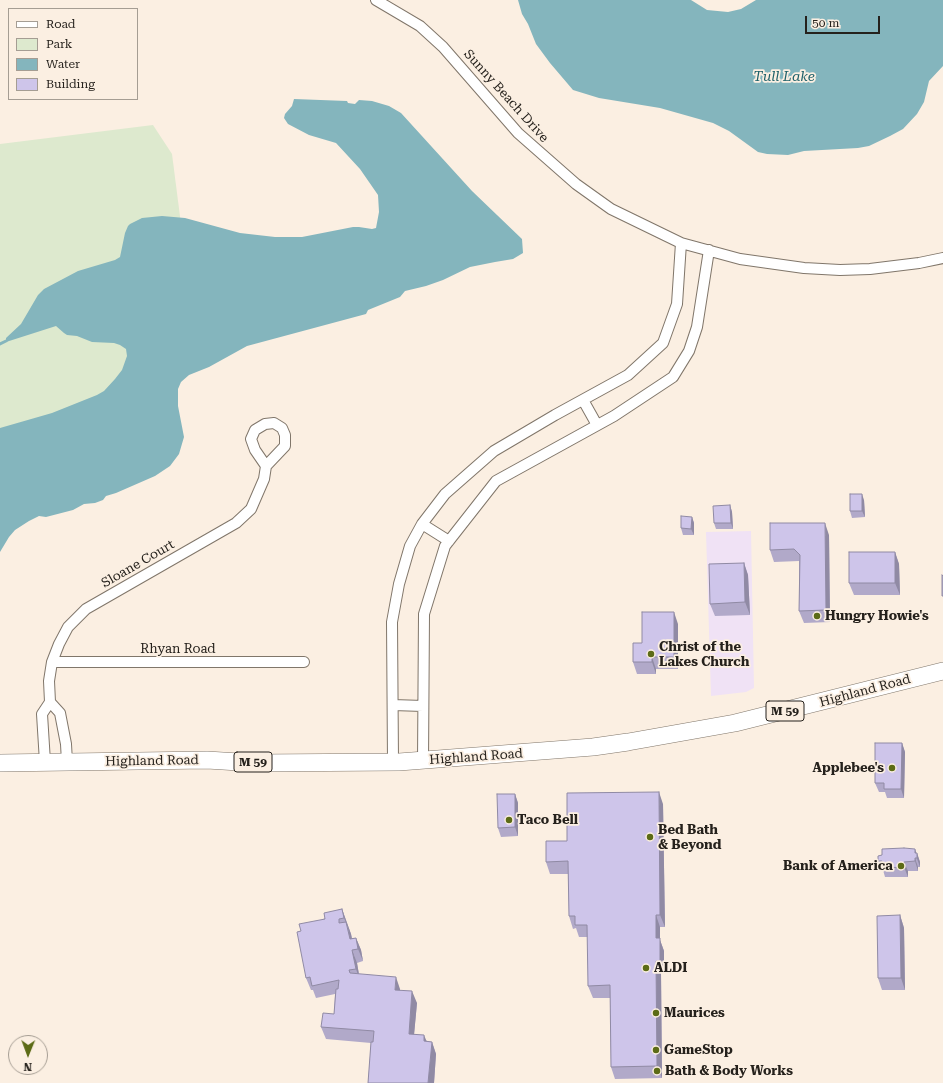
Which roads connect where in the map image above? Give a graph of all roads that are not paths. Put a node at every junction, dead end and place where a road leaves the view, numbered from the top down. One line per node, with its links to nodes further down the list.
1 (376, 0): 2 (street, Sunny Beach Drive)
2 (681, 243): 3 (street, Sunny Beach Drive); 5 (street)
3 (709, 250): 4 (street, Sunny Beach Drive); 6 (street)
4 (943, 258)
5 (583, 400): 6 (street); 8 (street)
6 (597, 425): 9 (street)
7 (266, 466): 10 (street, Sloane Court)
8 (422, 524): 9 (street); 14 (street)
9 (449, 541): 15 (street)
10 (52, 662): 11 (street, Rhyan Road); 13 (street, Sloane Court)
11 (304, 662)
12 (943, 671): 16 (highway, Highland Road / M 59)
13 (50, 702): 17 (street, Sloane Court); 18 (street)
14 (393, 705): 15 (street); 19 (street)
15 (423, 706): 16 (street)
16 (423, 761): 19 (highway, Highland Road / M 59)
17 (45, 762): 18 (highway, Highland Road / M 59); 20 (highway, Highland Road / M 59)
18 (67, 762): 19 (highway, Highland Road / M 59)
19 (393, 762)
20 (0, 763)

